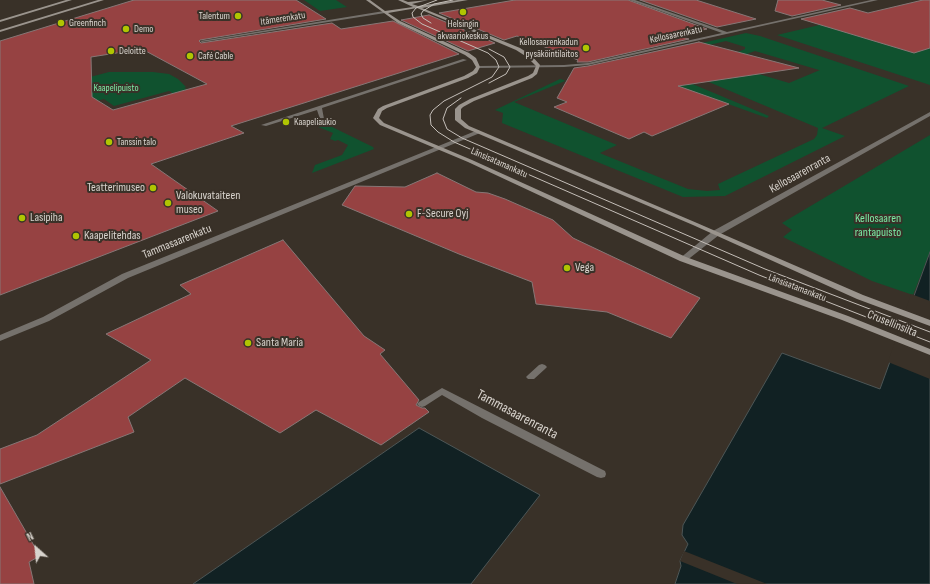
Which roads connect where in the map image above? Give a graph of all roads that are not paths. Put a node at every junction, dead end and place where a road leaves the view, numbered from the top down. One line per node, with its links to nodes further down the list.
1 (70, 0): 14 (main road)
2 (102, 0): 15 (main road)
3 (368, 0): 13 (main road)
4 (400, 0): 10 (main road)
5 (426, 0): 10 (main road, Itämerenkatu)
6 (466, 0): 12 (main road, Itämerenkatu)
7 (631, 0): 16 (street)
8 (848, 0): 11 (street)
9 (876, 0): 11 (street, Kellosaarenkatu)
10 (409, 3): 12 (main road); 13 (main road, Itämerenkatu)
11 (861, 3): 16 (street, Kellosaarenkatu)
12 (420, 7): 13 (main road, Itämerenkatu); 19 (main road)
13 (383, 11): 17 (street, Itämerenkatu); 20 (main road)
14 (0, 21)
15 (0, 31)
16 (727, 33): 19 (street, Kellosaarenkatu)
17 (202, 41)
18 (465, 60): 21 (street)
19 (538, 66): 20 (street, Kellosaarenkatu); 25 (main road, Länsisatamankatu)
20 (478, 67): 26 (main road, Länsisatamankatu)
21 (318, 107): 23 (street); 24 (street)
22 (930, 114): 27 (street, Kellosaarenranta)
23 (322, 118)
24 (264, 125)
25 (478, 132): 26 (street, Tammasaarenkatu); 27 (main road, Länsisatamankatu)
26 (437, 148): 28 (main road, Länsisatamankatu); 32 (street, Tammasaarenkatu)
27 (716, 233): 28 (street, Kellosaarenranta); 29 (main road, Länsisatamankatu)
28 (684, 259): 30 (main road, Länsisatamankatu)
29 (860, 297): 31 (main road, Crusellinsilta)
30 (845, 318): 33 (main road, Crusellinsilta)
31 (930, 323)
32 (0, 338)
33 (930, 352)
34 (542, 367): 35 (street)
35 (530, 376)
36 (422, 404): 37 (street, Tammasaarenranta)
37 (601, 474)

